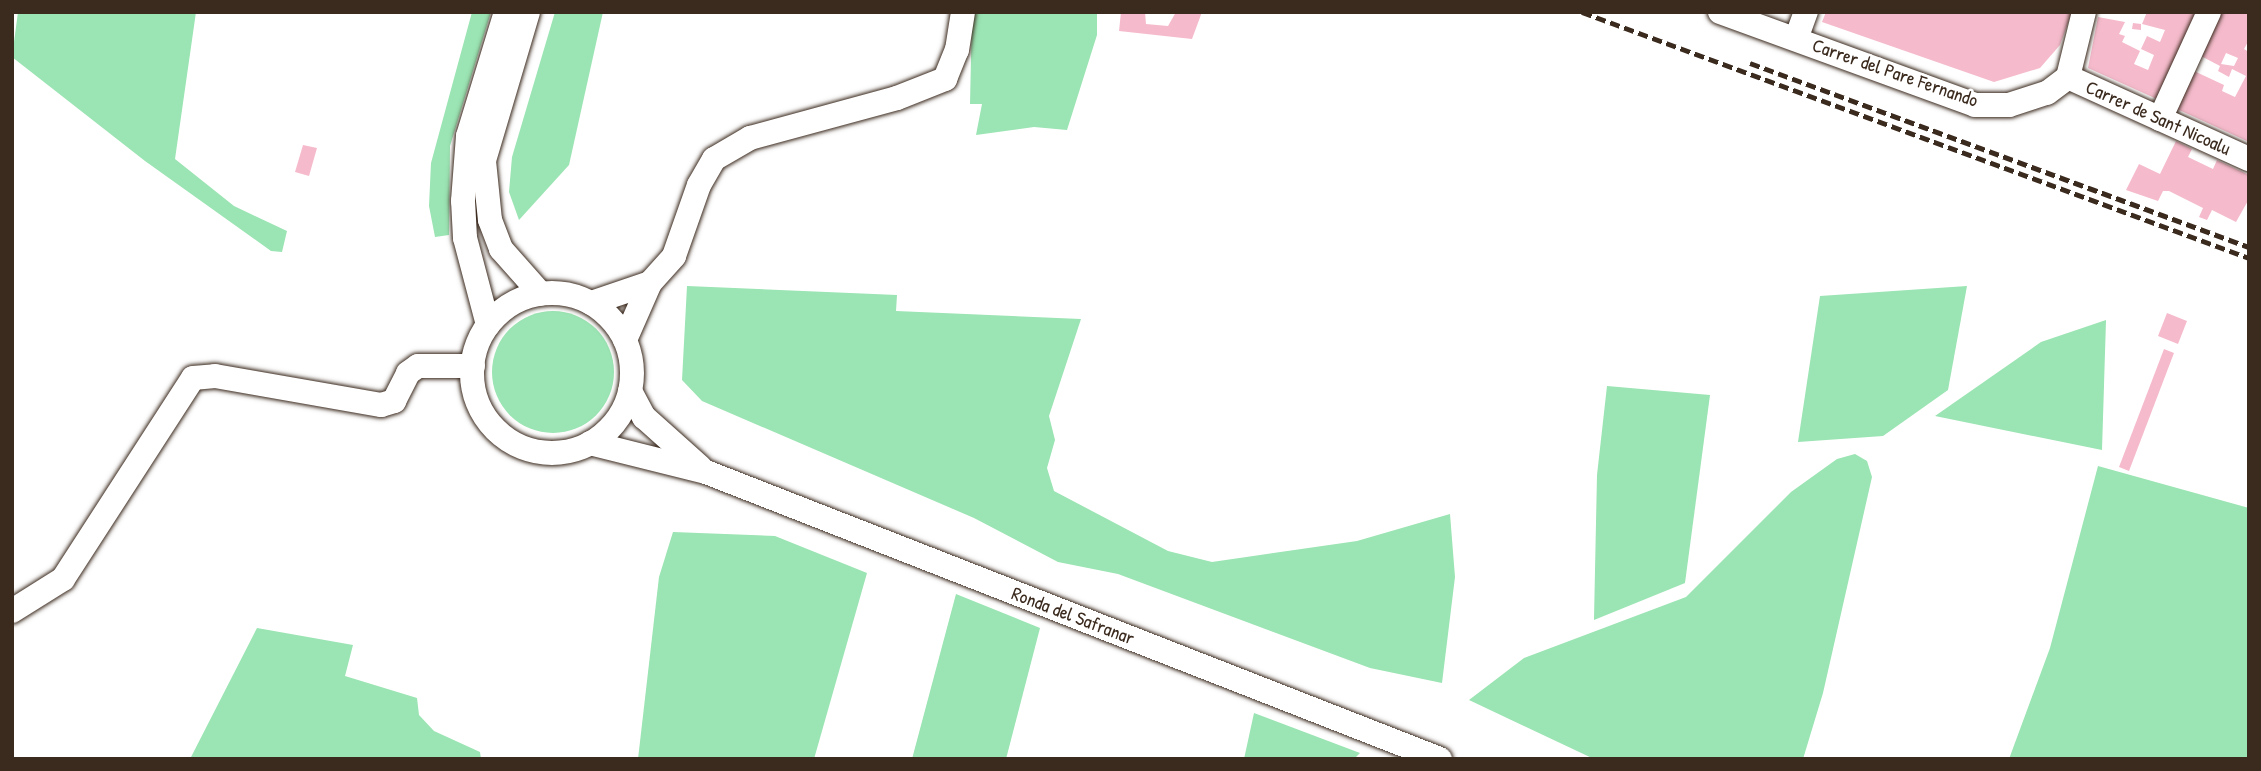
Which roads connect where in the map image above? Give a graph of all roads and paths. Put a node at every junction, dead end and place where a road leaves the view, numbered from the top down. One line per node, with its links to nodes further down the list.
1 (506, 12): 15 (street)
2 (528, 12): 13 (street)
3 (963, 12): 12 (street)
4 (1720, 12): 8 (street, Carrer del Pare Fernando)
5 (1806, 12): 8 (street)
6 (2084, 12): 9 (street)
7 (2209, 12): 10 (street)
8 (1796, 39): 9 (street, Carrer del Pare Fernando)
9 (2068, 77): 10 (street, Carrer de Sant Nicoalu)
10 (2160, 119): 11 (street, Carrer de Sant Nicoalu)
11 (2249, 159)
12 (650, 283): 14 (street); 16 (street)
13 (541, 294): 14 (street); 15 (street)
14 (591, 303): 16 (street)
15 (488, 325): 17 (street)
16 (625, 340): 18 (street)
17 (472, 366): 19 (street); 21 (street)
18 (630, 391): 19 (street); 20 (street, Ronda del Safranar)
19 (590, 443): 20 (street, Ronda del Safranar)
20 (706, 472): 22 (street, Ronda del Safranar)
21 (12, 611)
22 (1440, 759)

